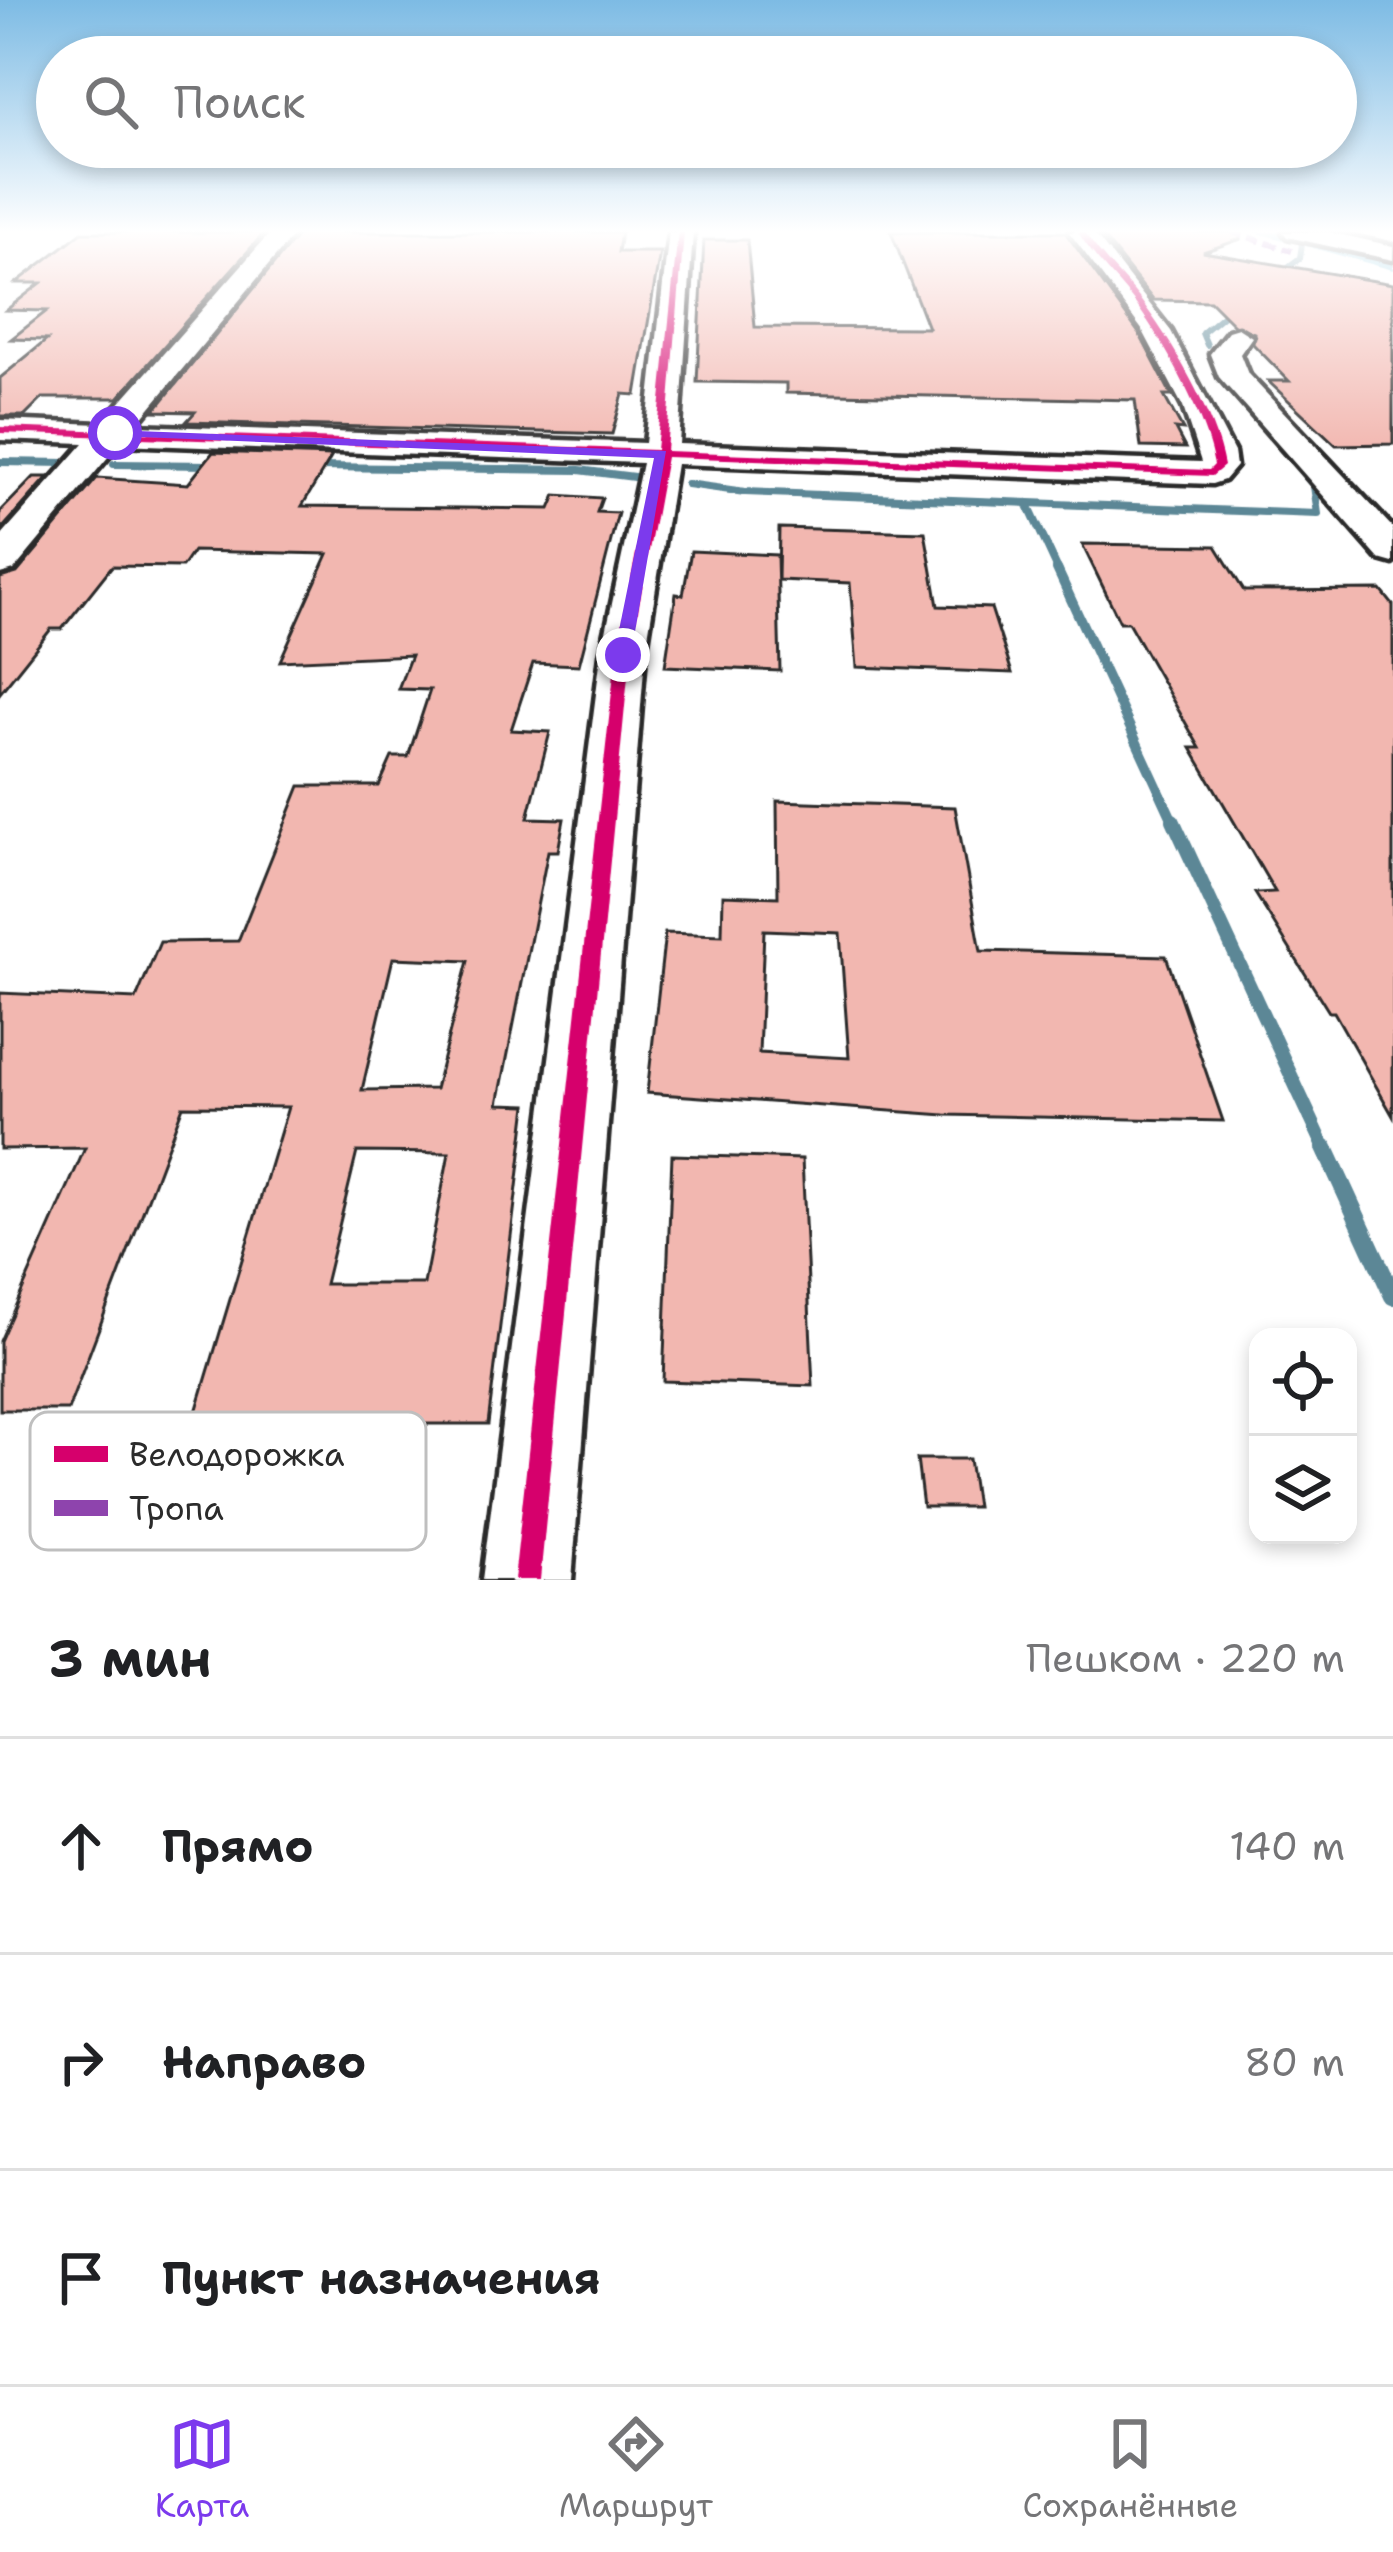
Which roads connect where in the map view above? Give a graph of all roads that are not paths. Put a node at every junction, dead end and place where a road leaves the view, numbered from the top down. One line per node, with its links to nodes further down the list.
1 (222, 306): 6 (street)
2 (675, 306): 7 (street)
3 (1141, 306): 4 (street)
4 (1172, 352): 7 (street); 8 (street)
5 (0, 430): 6 (street)
6 (115, 433): 7 (street); 9 (street)
7 (662, 454): 10 (street)
8 (1393, 551)
9 (0, 562)
10 (526, 1580)

